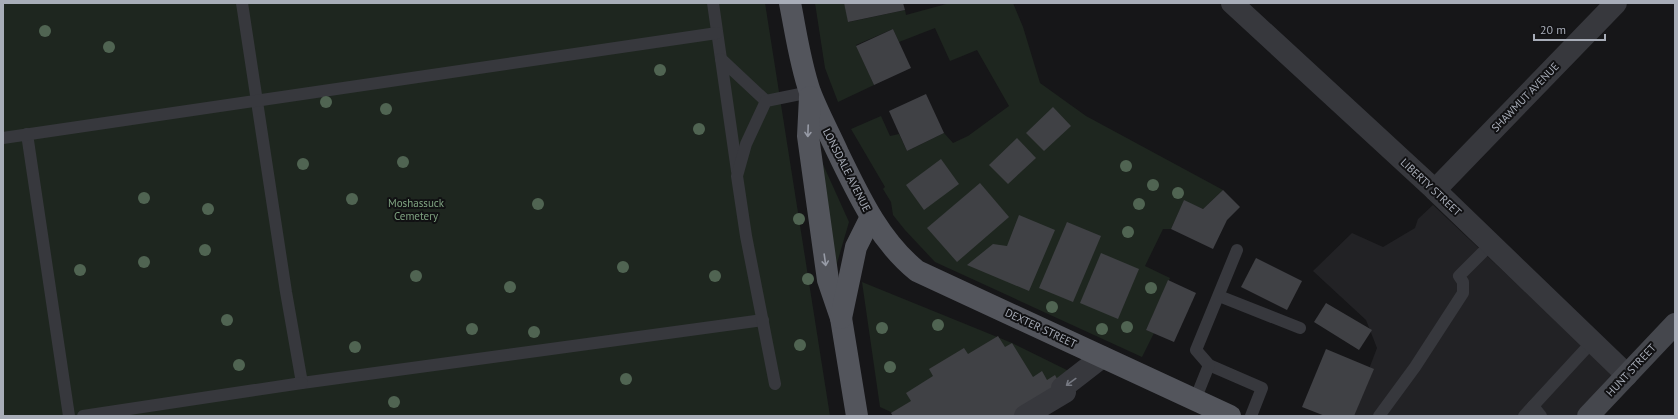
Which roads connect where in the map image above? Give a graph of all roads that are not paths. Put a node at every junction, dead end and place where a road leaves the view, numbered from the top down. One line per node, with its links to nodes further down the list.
1 (242, 3): 9 (lane)
2 (713, 3): 6 (lane)
3 (790, 3): 8 (main road, LONSDALE AVENUE)
4 (1616, 3): 14 (street, SHAWMUT AVENUE)
5 (1243, 7): 14 (street, LIBERTY STREET)
6 (717, 33): 7 (lane); 9 (lane)
7 (721, 59): 10 (lane); 13 (lane)
8 (810, 92): 10 (lane); 15 (main road, LONSDALE AVENUE); 19 (main road, LONSDALE AVENUE, one-way to 19)
9 (257, 100): 11 (lane); 27 (lane)
10 (766, 101): 13 (lane)
11 (27, 134): 12 (lane); 31 (lane)
12 (3, 138)
13 (737, 176): 20 (lane)
14 (1435, 190): 16 (street, LIBERTY STREET)
15 (871, 216): 19 (main road, LONSDALE AVENUE); 24 (main road, DEXTER STREET)
16 (1490, 244): 23 (street, LIBERTY STREET); 37 (lane)
17 (1237, 250): 18 (lane)
18 (1219, 296): 22 (lane); 25 (lane)
19 (841, 318): 33 (main road, LONSDALE AVENUE)
20 (763, 320): 27 (lane); 28 (lane)
21 (1675, 324): 26 (main road, HUNT STREET)
22 (1300, 328)
23 (1592, 342): 26 (street, LIBERTY STREET); 30 (lane)
24 (1102, 357): 29 (main road, DEXTER STREET); 34 (street, one-way to 34)
25 (1209, 366): 29 (lane); 36 (lane)
26 (1627, 375): 40 (main road, HUNT STREET)
27 (302, 383): 32 (lane)
28 (776, 384)
29 (1195, 400): 35 (main road, DEXTER STREET)
30 (1533, 406): 38 (lane); 39 (lane)
31 (69, 416)
32 (83, 416)
33 (857, 416)
34 (1025, 416)
35 (1230, 416)
36 (1251, 416)
37 (1379, 416)
38 (1524, 416)
39 (1542, 416)
40 (1588, 416)

